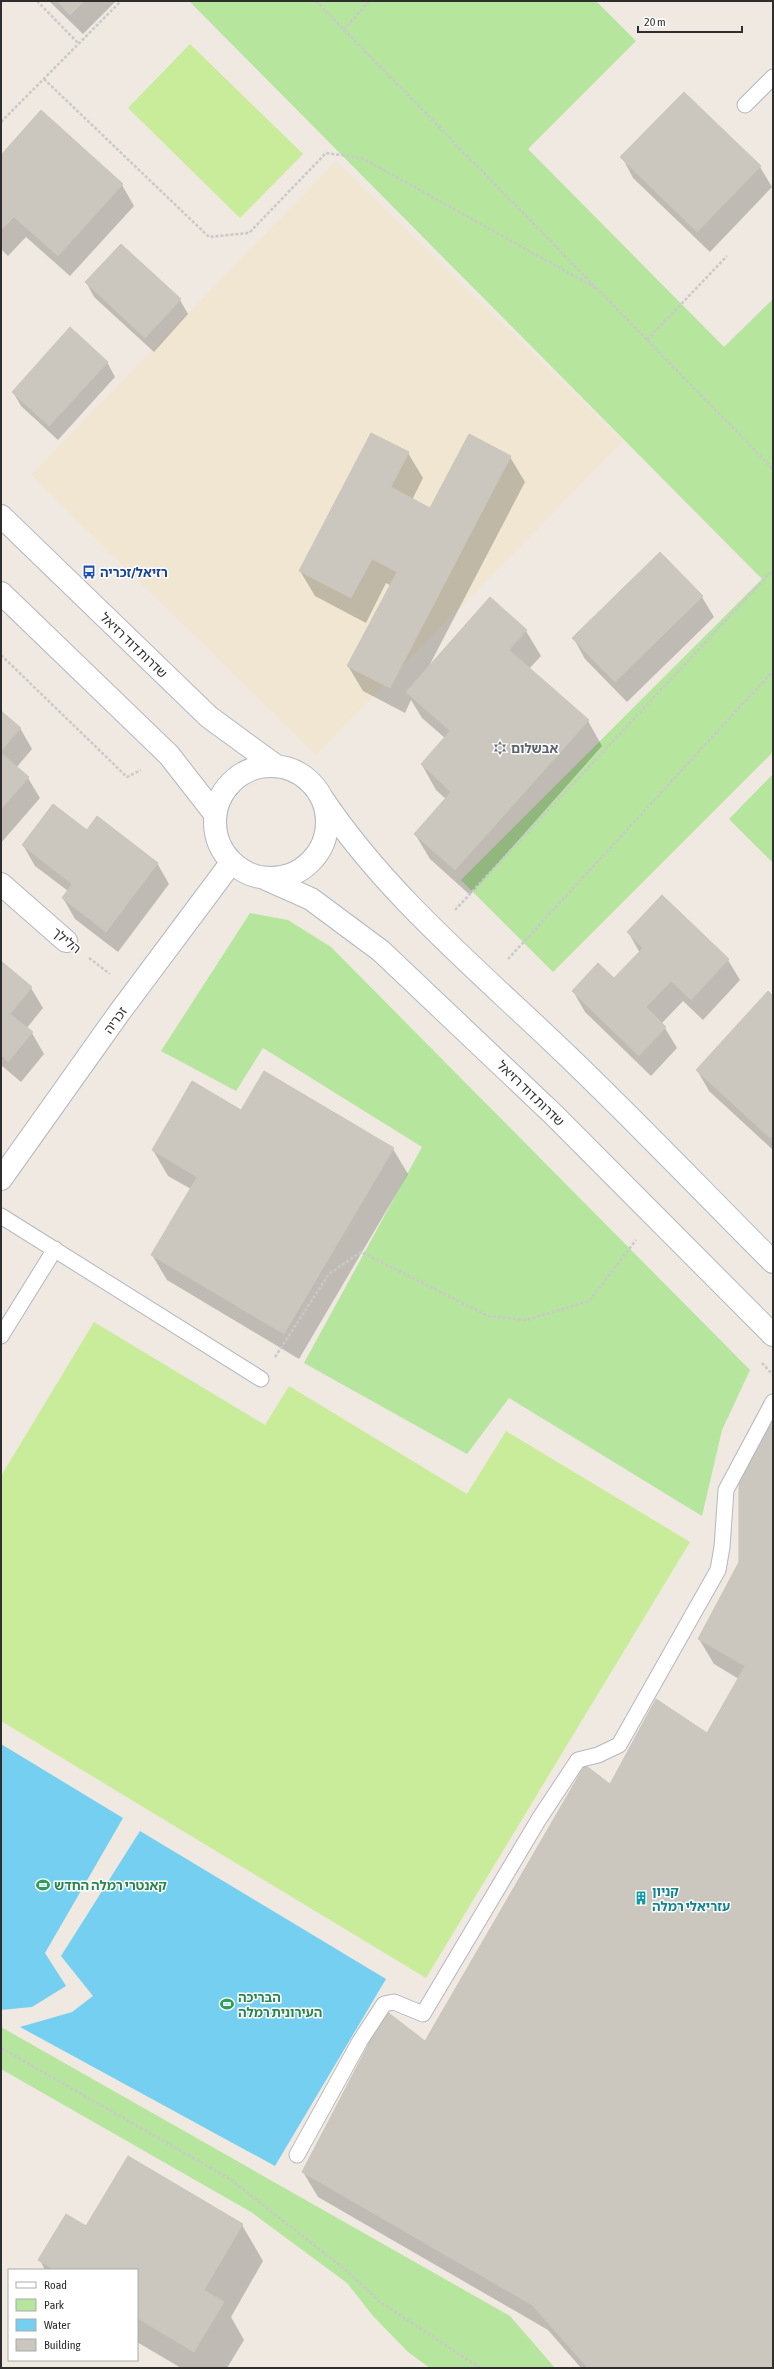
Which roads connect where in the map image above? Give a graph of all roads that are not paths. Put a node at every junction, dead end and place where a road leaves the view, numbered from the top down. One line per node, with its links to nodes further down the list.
1 (773, 78): 2 (lane)
2 (745, 105)
3 (1, 516): 5 (main road, שדרות דוד רזיאל)
4 (1, 593): 7 (main road)
5 (276, 766): 6 (main road); 7 (main road)
6 (322, 798): 9 (main road); 15 (main road)
7 (215, 814): 8 (main road)
8 (231, 863): 9 (main road); 12 (main road, זכריה)
9 (266, 879): 16 (main road, שדרות דוד רזיאל)
10 (1, 884): 11 (main road, הלילך)
11 (66, 941)
12 (1, 1179)
13 (1, 1216): 14 (lane)
14 (55, 1249): 17 (lane); 18 (lane)
15 (773, 1262)
16 (773, 1335)
17 (1, 1336)
18 (261, 1379)
19 (773, 1402): 20 (lane)
20 (297, 2155)

